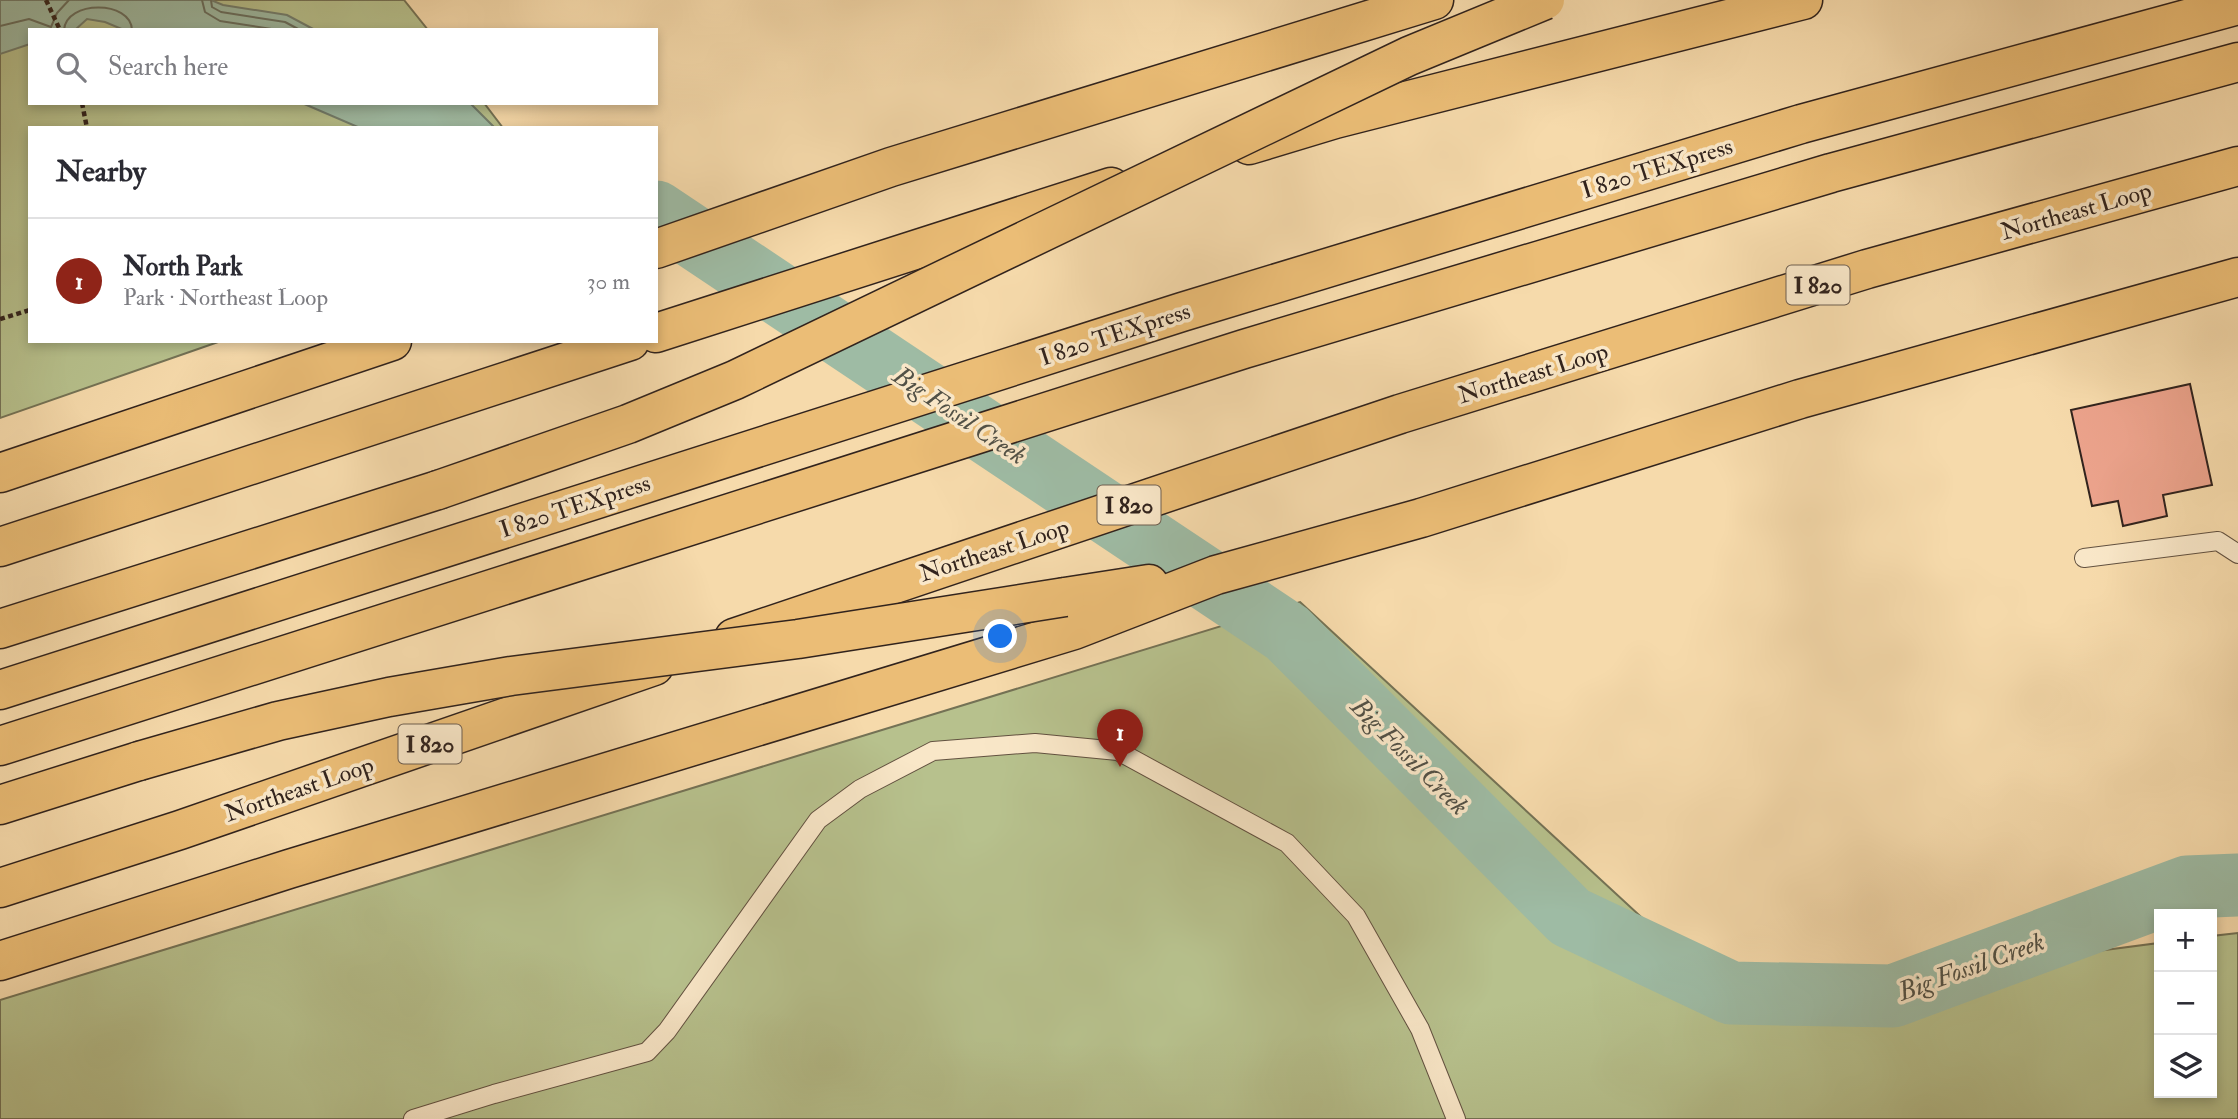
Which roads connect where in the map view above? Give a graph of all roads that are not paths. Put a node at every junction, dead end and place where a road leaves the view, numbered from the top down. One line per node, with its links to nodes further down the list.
1 (1434, 0): 7 (highway)
2 (1545, 0): 17 (highway, bridge)
3 (1803, 0): 9 (highway)
4 (2238, 5): 18 (highway, I 820 TEXpress)
5 (2238, 62): 19 (highway)
6 (2238, 166): 21 (highway, Northeast Loop / I 820)
7 (658, 248)
8 (2238, 276): 16 (highway)
9 (658, 332)
10 (386, 343): 12 (highway)
11 (624, 343): 13 (highway)
12 (0, 473)
13 (0, 547)
14 (2238, 554): 15 (lane)
15 (2084, 558)
16 (1216, 575): 20 (highway, bridge); 22 (highway)
17 (0, 629)
18 (0, 690)
19 (0, 746)
20 (0, 806)
21 (0, 888)
22 (0, 961)
23 (413, 1119): 24 (lane)
24 (1457, 1119)

